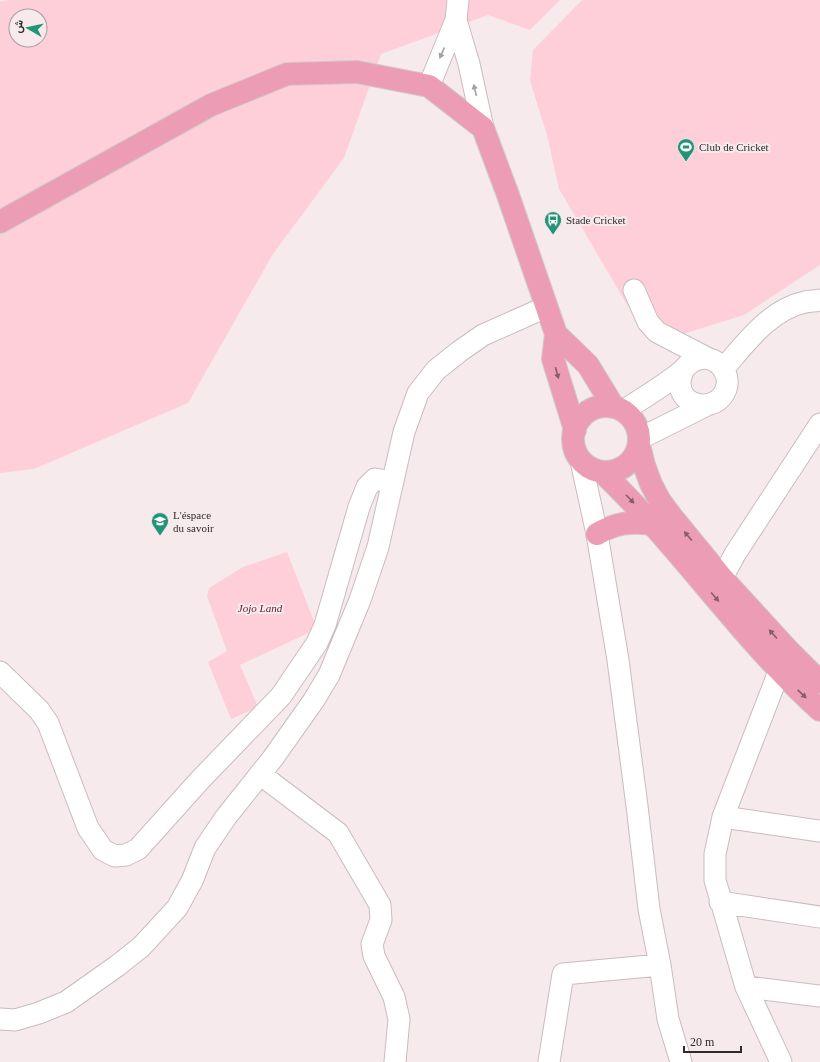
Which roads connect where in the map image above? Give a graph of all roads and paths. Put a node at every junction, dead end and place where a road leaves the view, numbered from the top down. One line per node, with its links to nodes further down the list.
1 (457, 10): 2 (street, one-way to 2); 3 (street, one-way to 1)
2 (429, 86): 3 (main road); 4 (main road)
3 (483, 128): 7 (main road)
4 (0, 222)
5 (634, 290): 9 (street)
6 (820, 300): 9 (street)
7 (546, 307): 8 (main road); 18 (street)
8 (556, 334): 12 (main road); 14 (main road, one-way to 14)
9 (715, 364): 10 (street); 11 (street)
10 (683, 370): 11 (street); 12 (street)
11 (705, 406): 15 (street)
12 (618, 408): 14 (main road); 15 (main road)
13 (820, 424): 21 (street)
14 (575, 430): 16 (main road)
15 (639, 442): 17 (main road); 21 (main road, one-way to 15)
16 (581, 461): 17 (main road); 20 (street)
17 (602, 472): 19 (main road, one-way to 19)
18 (393, 482): 24 (street); 27 (street)
19 (652, 524): 20 (main road); 23 (main road, one-way to 23)
20 (597, 534): 32 (street)
21 (722, 578): 22 (main road, one-way to 21)
22 (788, 650): 23 (street); 25 (main road)
23 (779, 670): 26 (main road, one-way to 26); 28 (street)
24 (0, 672)
25 (820, 682)
26 (820, 710)
27 (260, 774): 35 (street); 36 (street)
28 (723, 817): 29 (street); 30 (street)
29 (820, 831)
30 (720, 902): 31 (street); 33 (street)
31 (820, 917)
32 (660, 965): 37 (street); 38 (street)
33 (746, 987): 34 (street); 39 (street)
34 (820, 996)
35 (0, 1019)
36 (395, 1062)
37 (549, 1062)
38 (681, 1062)
39 (781, 1062)

